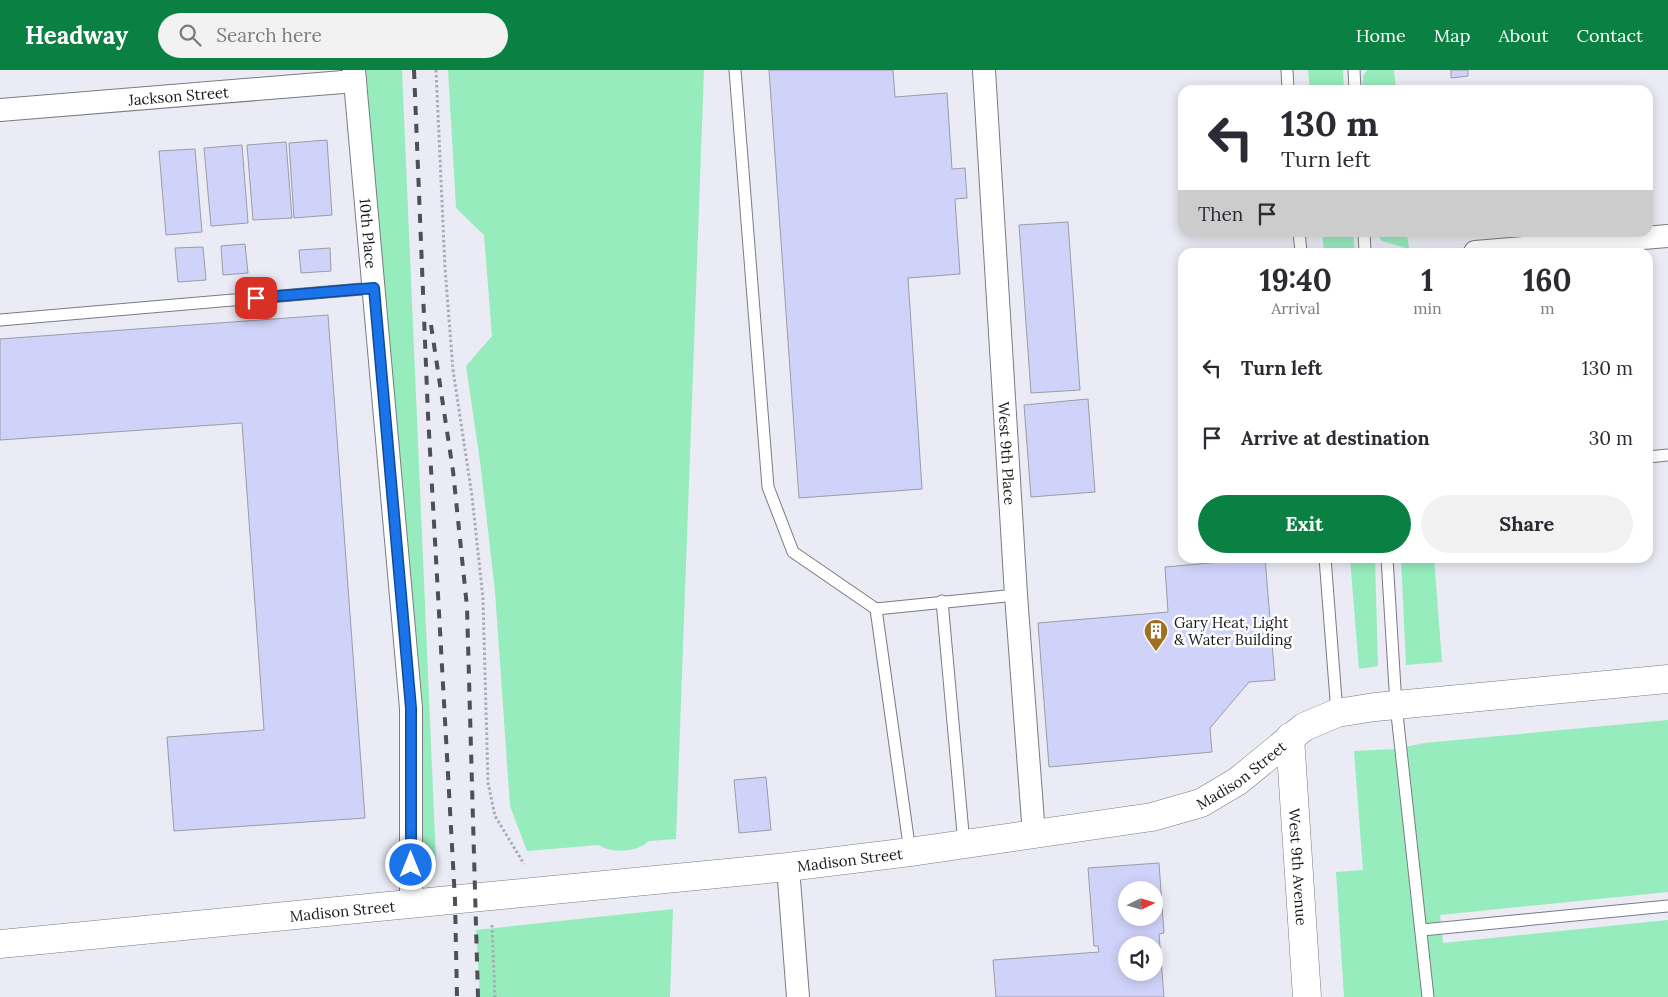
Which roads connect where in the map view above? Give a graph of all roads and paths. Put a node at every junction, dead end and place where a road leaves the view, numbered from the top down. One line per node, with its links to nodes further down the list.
1 (436, 70): 29 (path)
2 (735, 70): 20 (lane)
3 (984, 70): 18 (street, West 9th Place)
4 (1287, 70): 7 (lane)
5 (1354, 70): 8 (lane)
6 (355, 75): 9 (street, Jackson Street); 12 (street, 10th Place)
7 (1288, 85)
8 (1355, 85)
9 (0, 110)
10 (1668, 236): 11 (street)
11 (1523, 248)
12 (374, 288): 13 (lane); 31 (street, 10th Place)
13 (0, 320)
14 (1668, 455): 15 (lane)
15 (1653, 456)
16 (1325, 563): 23 (lane)
17 (1387, 563): 22 (lane)
18 (1016, 595): 19 (lane); 25 (street, West 9th Place)
19 (942, 601): 20 (lane); 26 (lane)
20 (876, 609): 27 (lane)
21 (1668, 679): 22 (street, Madison Street)
22 (1396, 705): 23 (street, Madison Street); 33 (lane)
23 (1337, 713): 24 (street, Madison Street)
24 (1290, 737): 25 (street, Madison Street); 37 (street, West 9th Avenue)
25 (1034, 835): 26 (street, Madison Street)
26 (964, 844): 27 (street, Madison Street)
27 (910, 852): 28 (street, Madison Street)
28 (788, 867): 29 (street, Madison Street); 36 (street)
29 (543, 892): 30 (street, Madison Street)
30 (491, 897): 31 (street, Madison Street); 35 (path)
31 (411, 904): 34 (street, Madison Street)
32 (1668, 906): 33 (lane)
33 (1422, 930): 38 (lane)
34 (0, 944)
35 (495, 997)
36 (798, 997)
37 (1307, 997)
38 (1428, 997)

